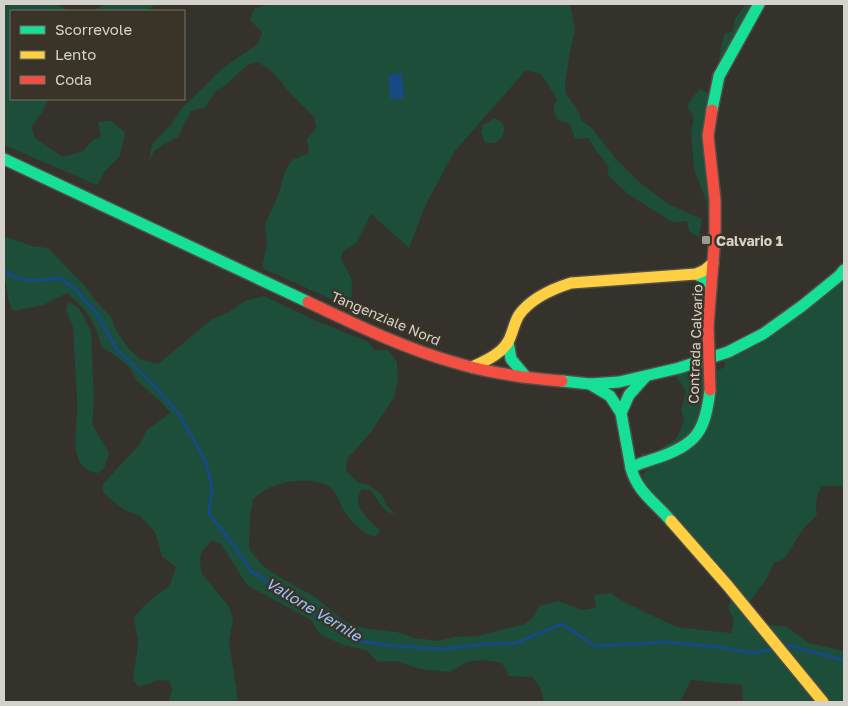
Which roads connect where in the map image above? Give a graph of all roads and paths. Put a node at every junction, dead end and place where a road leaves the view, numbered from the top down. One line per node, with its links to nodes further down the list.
1 (759, 4): 3 (main road, Contrada Calvario)
2 (4, 159): 8 (main road, Tangenziale Nord)
3 (713, 263): 5 (main road); 6 (main road, Contrada Calvario)
4 (844, 270): 9 (main road, Tangenziale Nord)
5 (696, 274): 6 (main road); 7 (main road)
6 (711, 288): 13 (main road, Contrada Calvario, bridge)
7 (508, 342): 8 (main road); 10 (main road)
8 (472, 367): 10 (main road, Tangenziale Nord)
9 (646, 376): 11 (main road, Tangenziale Nord); 12 (main road)
10 (526, 377): 11 (main road, Tangenziale Nord)
11 (590, 384): 12 (main road)
12 (621, 413): 13 (main road)
13 (631, 468): 14 (main road)
14 (823, 702)

